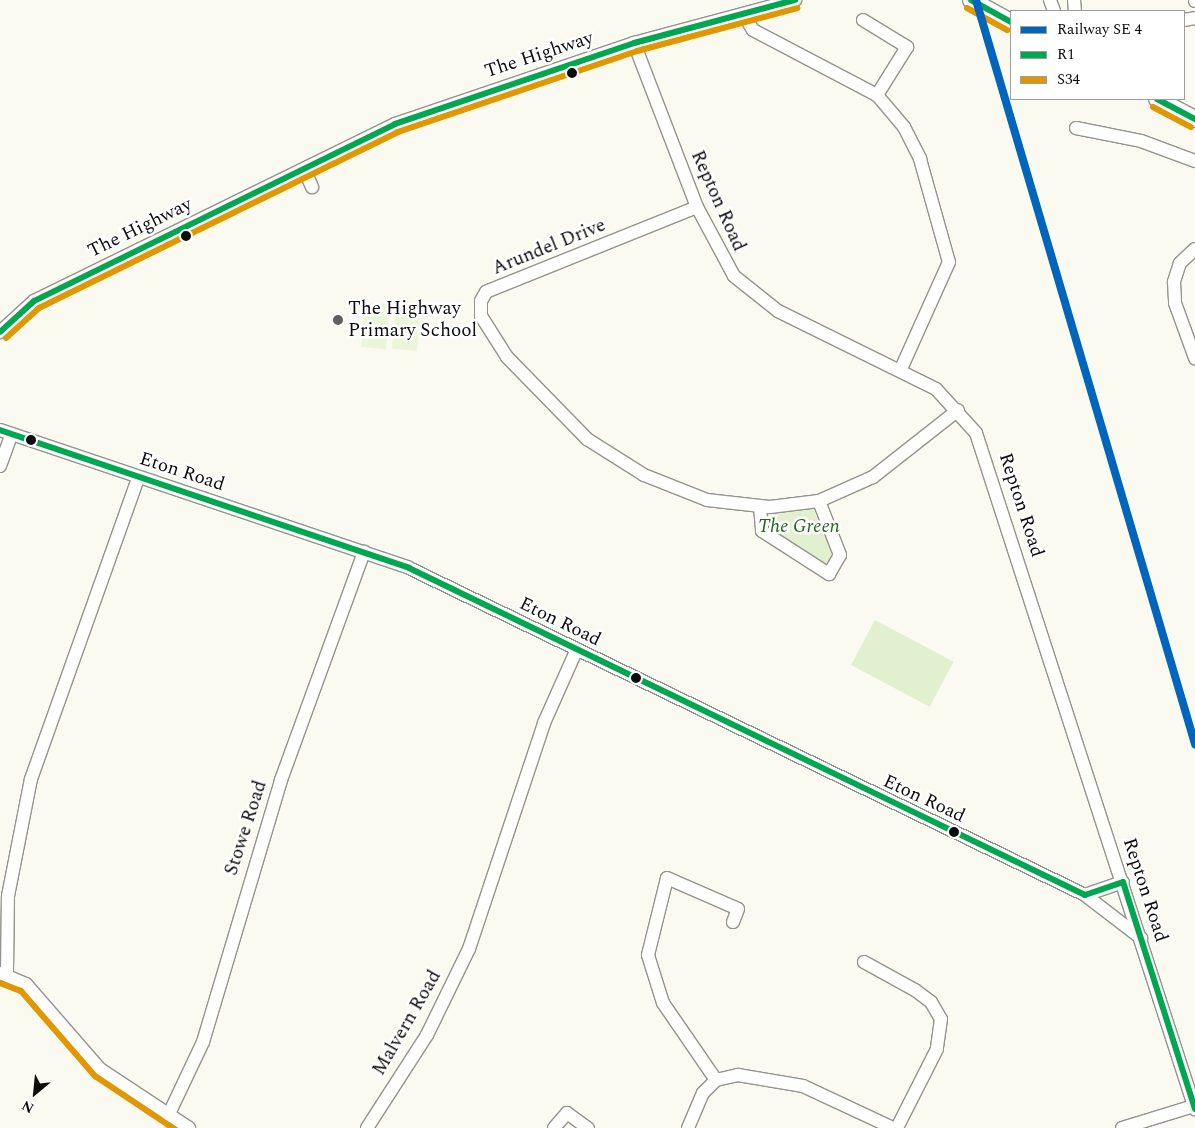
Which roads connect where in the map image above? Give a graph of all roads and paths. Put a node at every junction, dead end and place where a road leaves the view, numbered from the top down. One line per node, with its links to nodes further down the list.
1 (795, 0): 3 (street, The Highway)
2 (970, 0): 5 (street)
3 (744, 15): 6 (street, The Highway); 7 (street)
4 (863, 20): 7 (street)
5 (1010, 21)
6 (634, 43): 12 (street, The Highway); 14 (street, Repton Road)
7 (877, 96): 18 (street)
8 (1159, 100): 9 (street)
9 (1195, 119)
10 (1076, 128): 11 (street)
11 (1195, 161)
12 (304, 169): 13 (street); 16 (street, The Highway)
13 (312, 187)
14 (697, 207): 18 (street, Repton Road); 24 (street, Arundel Drive)
15 (1195, 249): 17 (street)
16 (0, 332)
17 (1195, 358)
18 (901, 369): 19 (street, Repton Road)
19 (958, 410): 23 (street, Arundel Drive); 27 (street, Repton Road)
20 (6, 433): 21 (street); 22 (street, Eton Road)
21 (0, 466)
22 (138, 478): 25 (street, Eton Road); 32 (street)
23 (819, 500): 24 (street, Arundel Drive); 24 (street)
24 (760, 507)
25 (364, 552): 26 (street, Eton Road); 35 (street, Stowe Road)
26 (576, 651): 28 (street, Eton Road); 38 (street, Malvern Road)
27 (1123, 882): 28 (street); 30 (street, Repton Road)
28 (1085, 895): 30 (street, Eton Road)
29 (732, 922): 33 (street)
30 (1141, 938): 34 (street, Repton Road)
31 (864, 962): 42 (street)
32 (3, 973): 35 (street)
33 (716, 1080): 40 (street); 41 (street)
34 (1194, 1108): 43 (street)
35 (168, 1116): 37 (street)
36 (555, 1126): 39 (street)
37 (189, 1128)
38 (366, 1128)
39 (588, 1128)
40 (688, 1128)
41 (893, 1128)
42 (897, 1128)
43 (1122, 1128)

